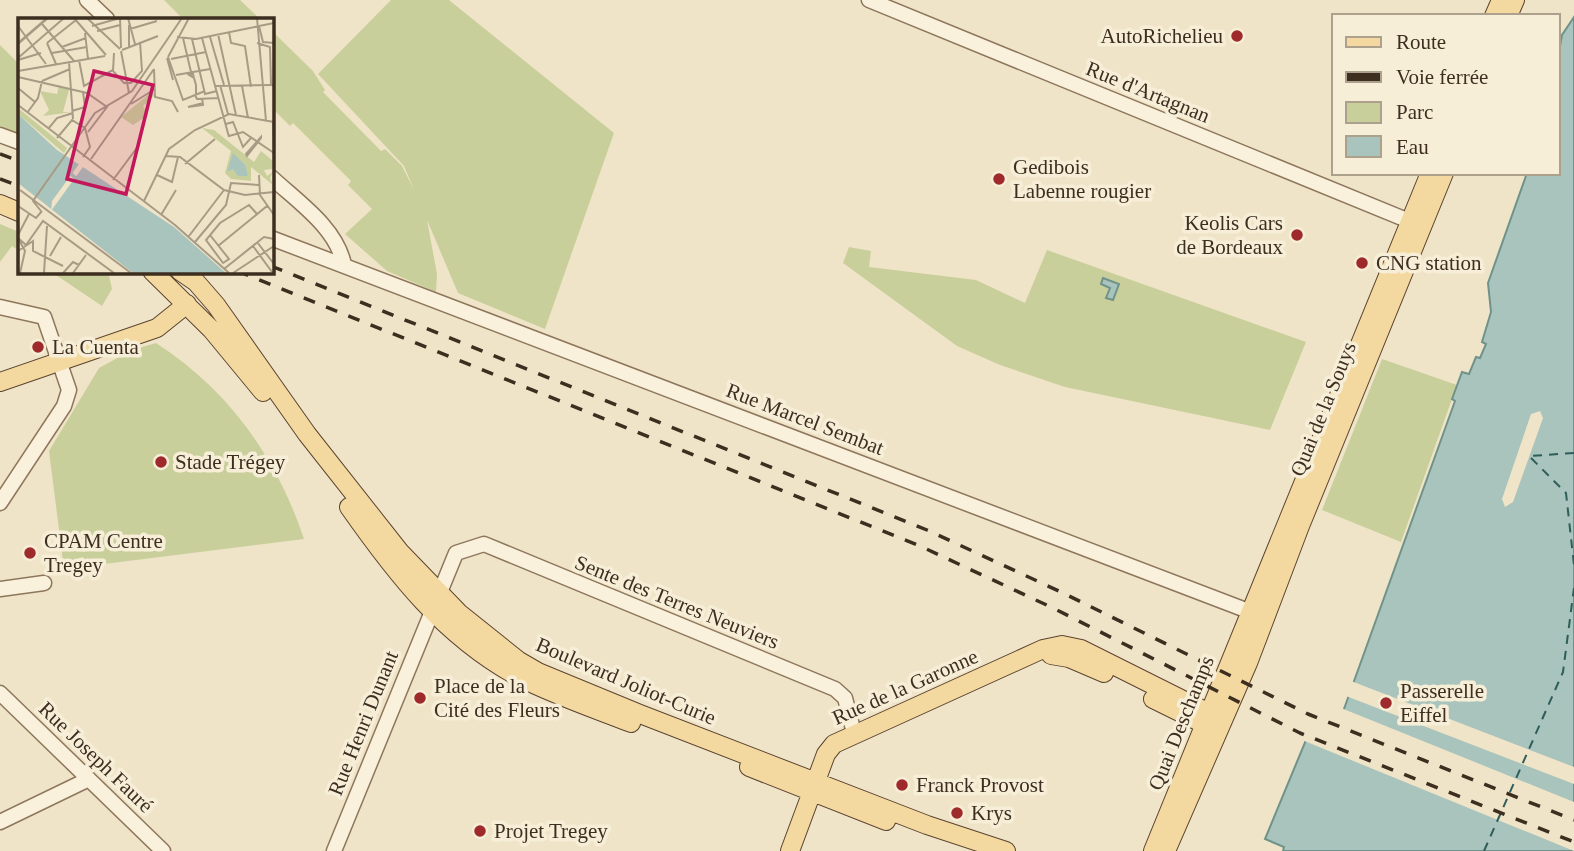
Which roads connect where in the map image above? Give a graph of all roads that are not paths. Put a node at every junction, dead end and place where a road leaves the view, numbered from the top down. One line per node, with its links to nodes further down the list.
1 (87, 0): 3 (street)
2 (870, 0): 13 (street, Rue d'Artagnan)
3 (106, 18)
4 (0, 135): 5 (street)
5 (18, 142)
6 (1429, 175): 13 (main road, Quai de la Souys)
7 (1443, 175): 13 (main road, Quai de la Souys)
8 (273, 179): 15 (street)
9 (0, 204): 10 (main road)
10 (18, 212)
11 (0, 215): 12 (main road)
12 (18, 222)
13 (1416, 224): 29 (main road, Quai de la Souys); 31 (main road, Quai de la Souys)
14 (273, 239): 15 (street, Rue Marcel Sembat)
15 (344, 265): 31 (street, Rue Marcel Sembat)
16 (154, 273): 18 (main road, Boulevard Joliot-Curie)
17 (183, 273): 21 (main road, Boulevard Joliot-Curie)
18 (187, 304): 20 (main road); 21 (main road); 24 (main road, Boulevard Joliot-Curie)
19 (0, 307): 20 (street)
20 (60, 361): 22 (main road); 23 (street)
21 (265, 376): 28 (main road, Boulevard Joliot-Curie)
22 (0, 382)
23 (0, 503)
24 (371, 539): 28 (street); 30 (main road, Boulevard Joliot-Curie)
25 (456, 553): 28 (street, Rue Henri Dunant); 35 (street, Sente des Terres Neuviers)
26 (44, 583): 27 (street)
27 (0, 589)
28 (440, 593): 30 (street, Rue Henri Dunant); 37 (main road, Boulevard Joliot-Curie)
29 (1270, 608): 31 (street); 32 (main road, Quai de la Souys)
30 (432, 612): 37 (main road, Boulevard Joliot-Curie); 40 (street, Rue Henri Dunant)
31 (1251, 612): 32 (street); 34 (main road, Quai Deschamps)
32 (1248, 663): 34 (main road, Quai Deschamps)
33 (0, 693): 36 (street, Rue Joseph Fauré)
34 (1211, 723): 35 (main road, Rue de la Garonne); 44 (main road, Quai Deschamps); 45 (main road, Quai Deschamps)
35 (854, 733): 37 (main road, Rue de la Garonne)
36 (89, 779): 38 (street); 39 (street, Rue Joseph Fauré)
37 (814, 787): 41 (main road, Rue de la Garonne); 42 (main road, Boulevard Joliot-Curie); 43 (main road, Boulevard Joliot-Curie)
38 (0, 822)
39 (163, 851)
40 (334, 851)
41 (790, 851)
42 (968, 851)
43 (1006, 851)
44 (1153, 851)
45 (1166, 851)

